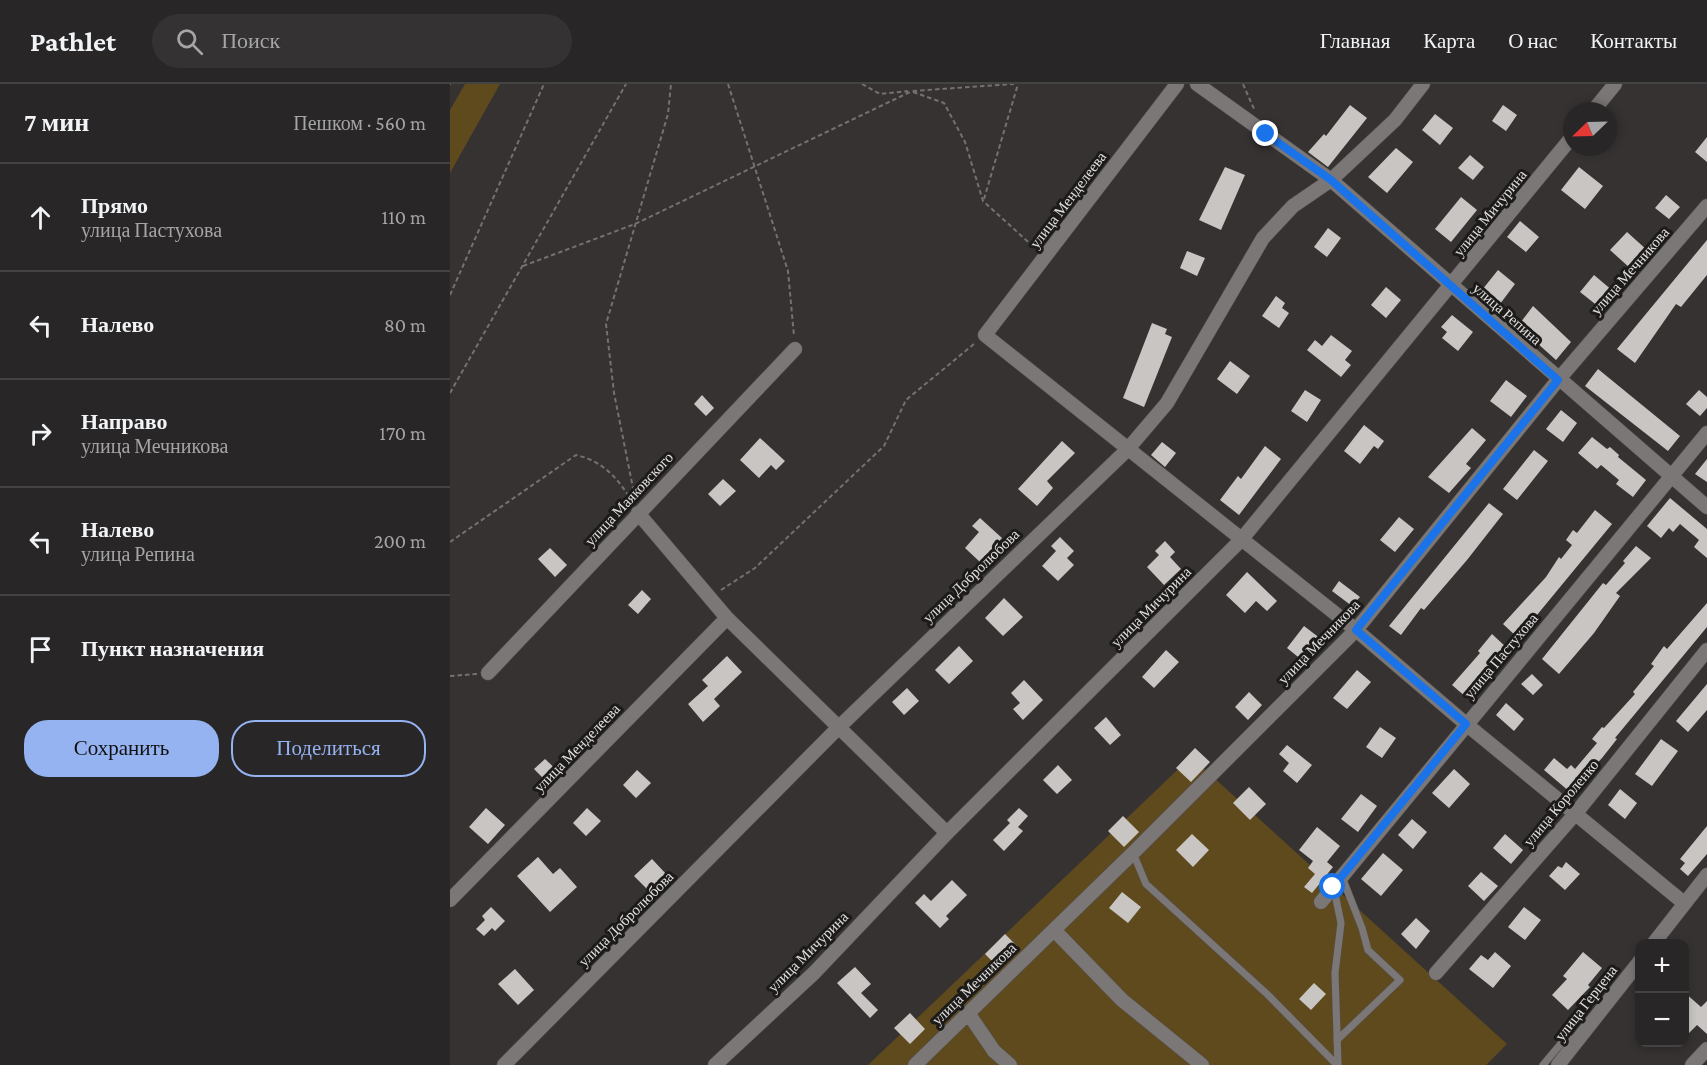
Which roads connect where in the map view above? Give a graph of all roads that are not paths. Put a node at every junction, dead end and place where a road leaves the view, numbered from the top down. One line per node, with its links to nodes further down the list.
1 (1177, 84): 13 (street, улица Менделеева)
2 (1197, 84): 7 (street, улица Репина)
3 (1423, 84): 7 (street, улица Добролюбова)
4 (1615, 84): 5 (street)
5 (1600, 102)
6 (1563, 148): 9 (street, улица Мичурина)
7 (1331, 180): 9 (street, улица Репина); 13 (street, улица Добролюбова)
8 (1707, 206): 11 (street, улица Мечникова)
9 (1451, 288): 11 (street, улица Репина); 17 (street, улица Мичурина)
10 (795, 348): 16 (street, улица Маяковского)
11 (1558, 380): 14 (street, улица Репина); 19 (street, улица Мечникова)
12 (1707, 433): 14 (street, улица Пастухова)
13 (1127, 450): 17 (street); 23 (street, улица Добролюбова)
14 (1671, 477): 15 (street, улица Репина); 22 (street, улица Пастухова)
15 (1707, 507)
16 (638, 513): 18 (street); 21 (street, улица Маяковского)
17 (1241, 540): 19 (street); 25 (street, улица Мичурина)
18 (727, 618): 23 (street); 29 (street, улица Менделеева)
19 (1356, 630): 22 (street); 26 (street, улица Мечникова)
20 (1707, 650): 24 (street, улица Короленко)
21 (488, 673)
22 (1466, 724): 24 (street); 28 (street, улица Пастухова)
23 (839, 727): 25 (street); 40 (street, улица Добролюбова)
24 (1576, 813): 31 (street); 35 (street, улица Короленко)
25 (947, 833): 41 (street, улица Мичурина)
26 (1133, 853): 32 (street, улица Мечникова); 45 (lane)
27 (1707, 875): 31 (street)
28 (1337, 882): 30 (street, улица Пастухова); 38 (lane); 38 (lane)
29 (450, 900)
30 (1321, 902)
31 (1684, 903): 33 (street)
32 (1054, 930): 36 (street, улица Мечникова); 44 (street)
33 (1657, 939)
34 (1635, 968): 37 (street, улица Герцена)
35 (1436, 973)
36 (968, 1013): 42 (street, улица Мечникова); 43 (street)
37 (1580, 1039): 46 (lane); 47 (street, улица Герцена)
38 (1337, 1040): 45 (lane)
39 (1707, 1049): 48 (street)
40 (504, 1065)
41 (715, 1065)
42 (915, 1065)
43 (1010, 1065)
44 (1202, 1065)
45 (1338, 1065)
46 (1543, 1065)
47 (1558, 1065)
48 (1692, 1065)

